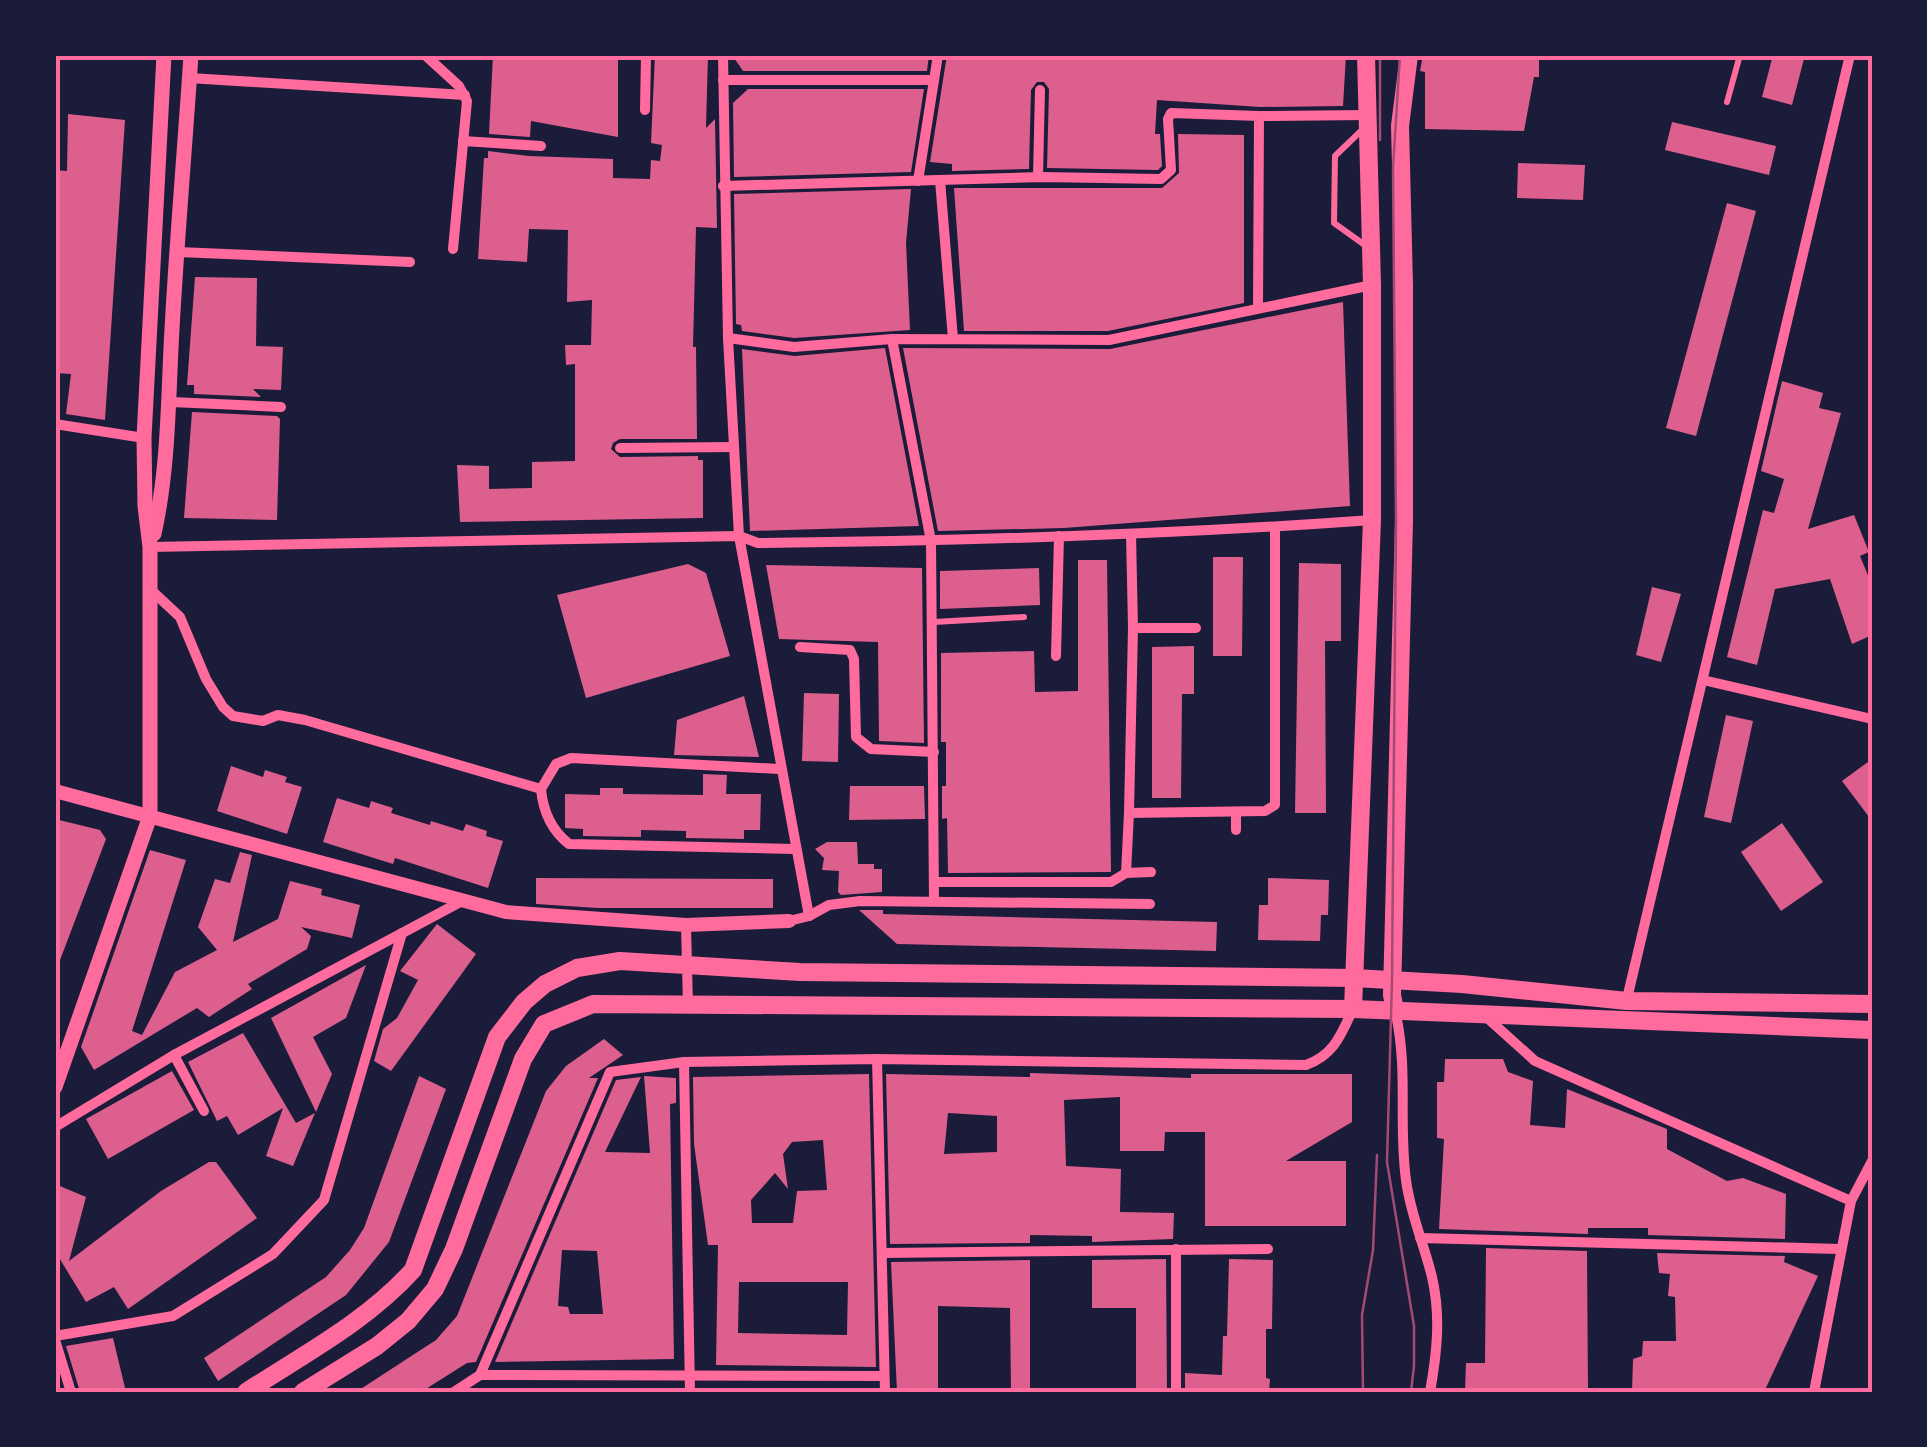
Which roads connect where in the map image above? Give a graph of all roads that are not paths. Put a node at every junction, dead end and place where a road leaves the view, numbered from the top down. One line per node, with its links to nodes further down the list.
1 (164, 55): 38 (main road)
2 (191, 55): 11 (main road)
3 (425, 55): 15 (street)
4 (646, 55): 17 (street)
5 (722, 55): 12 (street)
6 (938, 55): 13 (street)
7 (1366, 55): 19 (main road)
8 (1408, 55): 78 (main road)
9 (1740, 55): 16 (lane)
10 (1850, 55): 55 (street)
11 (190, 78): 15 (street); 28 (main road)
12 (723, 80): 13 (street); 25 (street)
13 (934, 80): 23 (street)
14 (1040, 90): 22 (street)
15 (465, 95): 20 (street)
16 (1727, 102)
17 (645, 110)
18 (1259, 116): 19 (street); 22 (street); 31 (street)
19 (1367, 120): 27 (main road); 27 (lane)
20 (463, 142): 21 (street); 26 (street)
21 (541, 146)
22 (1038, 177): 24 (street)
23 (918, 180): 24 (street); 25 (street)
24 (940, 180): 34 (street)
25 (723, 186): 32 (street)
26 (452, 249)
27 (1370, 249): 30 (main road)
28 (178, 252): 29 (street); 35 (main road)
29 (410, 262)
30 (1372, 285): 31 (street); 41 (main road)
31 (1258, 307): 34 (street)
32 (728, 338): 33 (street); 39 (street)
33 (892, 338): 34 (street); 46 (street)
34 (952, 339)
35 (171, 402): 36 (street); 47 (main road)
36 (281, 407)
37 (55, 424): 38 (street)
38 (144, 438): 47 (main road)
39 (734, 447): 40 (street); 44 (street)
40 (620, 448)
41 (1372, 520): 42 (street); 77 (main road)
42 (1274, 527): 43 (street); 62 (street)
43 (1131, 534): 45 (street); 51 (street)
44 (739, 536): 46 (street); 47 (street); 58 (street)
45 (1060, 536): 46 (street); 54 (street)
46 (931, 541): 50 (street)
47 (150, 547): 48 (main road)
48 (150, 589): 59 (street); 63 (main road)
49 (1024, 617): 50 (lane)
50 (934, 622): 57 (street)
51 (1133, 628): 52 (street); 61 (street)
52 (1196, 628)
53 (800, 647): 57 (street)
54 (1056, 656)
55 (1703, 680): 56 (street); 79 (street)
56 (1872, 719)
57 (934, 752): 68 (street)
58 (779, 769): 59 (street); 65 (street)
59 (541, 789): 65 (street)
60 (55, 792): 63 (street)
61 (1129, 812): 62 (street); 67 (street)
62 (1236, 812): 64 (street)
63 (150, 816): 69 (street); 90 (main road)
64 (1236, 830)
65 (794, 849): 72 (street)
66 (1152, 872): 67 (street)
67 (1126, 873): 68 (street)
68 (934, 882): 70 (street)
69 (464, 900): 74 (street); 75 (street)
70 (934, 900): 71 (street); 72 (street)
71 (1150, 904)
72 (808, 916): 73 (street)
73 (789, 922): 74 (street)
74 (686, 925): 76 (street)
75 (402, 933): 87 (street); 100 (street)
76 (688, 966): 77 (main road); 81 (street); 101 (main road)
77 (1354, 978): 78 (main road); 82 (main road)
78 (1392, 980): 79 (main road); 83 (main road)
79 (1627, 1002): 80 (main road); 85 (street)
80 (1872, 1004)
81 (688, 1006): 82 (main road); 108 (main road)
82 (1354, 1009): 83 (main road); 88 (street)
83 (1394, 1010): 84 (main road); 95 (street)
84 (1481, 1012): 85 (main road); 94 (street)
85 (1616, 1021): 86 (main road)
86 (1872, 1030)
87 (174, 1055): 91 (street); 92 (street)
88 (877, 1059): 89 (street); 99 (street)
89 (684, 1062): 102 (street); 103 (street)
90 (55, 1087)
91 (204, 1111)
92 (55, 1127)
93 (1872, 1160): 94 (street)
94 (1851, 1200): 98 (street)
95 (1420, 1238): 98 (street); 113 (street)
96 (1176, 1249): 97 (street); 99 (street); 112 (street)
97 (1268, 1249)
98 (1840, 1249): 114 (street)
99 (882, 1254): 104 (street)
100 (55, 1338): 105 (street)
101 (285, 1366): 106 (main road); 107 (main road)
102 (480, 1375): 103 (street); 109 (street)
103 (690, 1376): 104 (street); 110 (street)
104 (884, 1376): 111 (street)
105 (70, 1392)
106 (246, 1392)
107 (264, 1392)
108 (303, 1392)
109 (454, 1392)
110 (690, 1392)
111 (885, 1392)
112 (1176, 1392)
113 (1430, 1392)
114 (1814, 1392)

